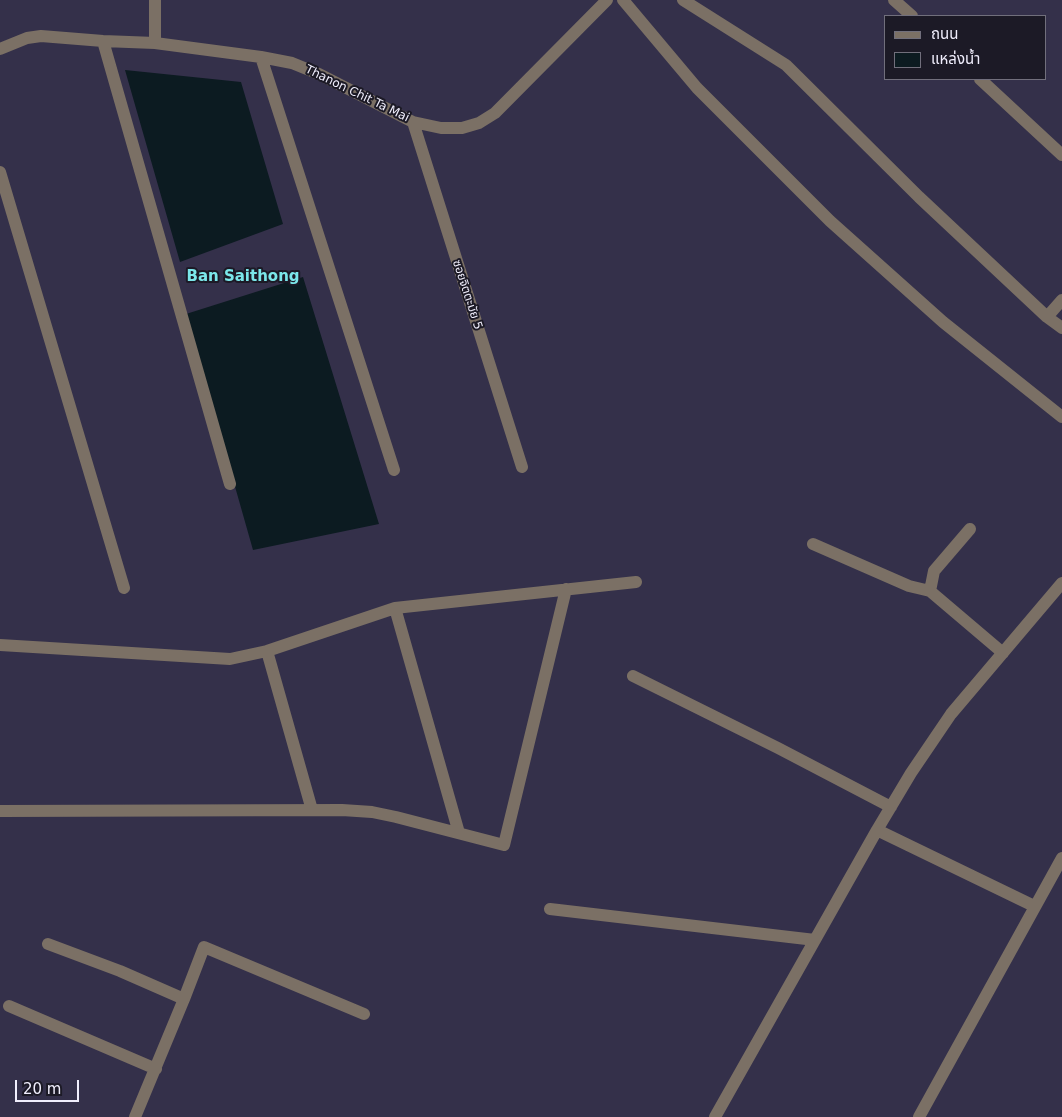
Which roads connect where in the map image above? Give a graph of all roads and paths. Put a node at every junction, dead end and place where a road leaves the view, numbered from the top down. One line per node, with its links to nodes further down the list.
1 (155, 0): 8 (street)
2 (608, 0): 12 (street, Thanon Chit Ta Mai)
3 (623, 0): 18 (street)
4 (683, 0): 16 (street)
5 (894, 0): 6 (street)
6 (911, 15)
7 (103, 41): 8 (street, Thanon Chit Ta Mai); 9 (street, Thanon Chit Ta Mai); 21 (street)
8 (154, 43): 10 (street, Thanon Chit Ta Mai)
9 (0, 49)
10 (261, 57): 12 (street, Thanon Chit Ta Mai); 20 (street)
11 (981, 80): 13 (street)
12 (413, 122): 19 (street, ซอยจิตตะมัย 5)
13 (1062, 155)
14 (0, 172): 26 (street)
15 (1062, 300): 16 (street)
16 (1047, 317): 17 (street)
17 (1062, 328)
18 (1062, 417)
19 (522, 467)
20 (394, 470)
21 (230, 484)
22 (970, 529): 28 (street)
23 (813, 544): 28 (street)
24 (636, 582): 27 (street)
25 (1062, 584): 32 (street)
26 (124, 588)
27 (566, 589): 29 (street); 38 (street)
28 (930, 591): 32 (street)
29 (395, 608): 31 (street); 38 (street)
30 (0, 645): 31 (street)
31 (266, 651): 35 (street)
32 (1003, 653): 34 (street)
33 (633, 676): 34 (street)
34 (891, 807): 37 (street)
35 (312, 810): 36 (street); 38 (street)
36 (0, 811)
37 (877, 830): 40 (street); 42 (street)
38 (459, 833)
39 (1062, 858): 40 (street)
40 (1034, 906): 50 (street)
41 (550, 909): 42 (street)
42 (815, 940): 49 (street)
43 (48, 944): 44 (street)
44 (184, 999): 46 (street); 47 (street)
45 (9, 1006): 47 (street)
46 (364, 1014)
47 (156, 1069): 48 (street)
48 (135, 1117)
49 (716, 1117)
50 (919, 1117)

